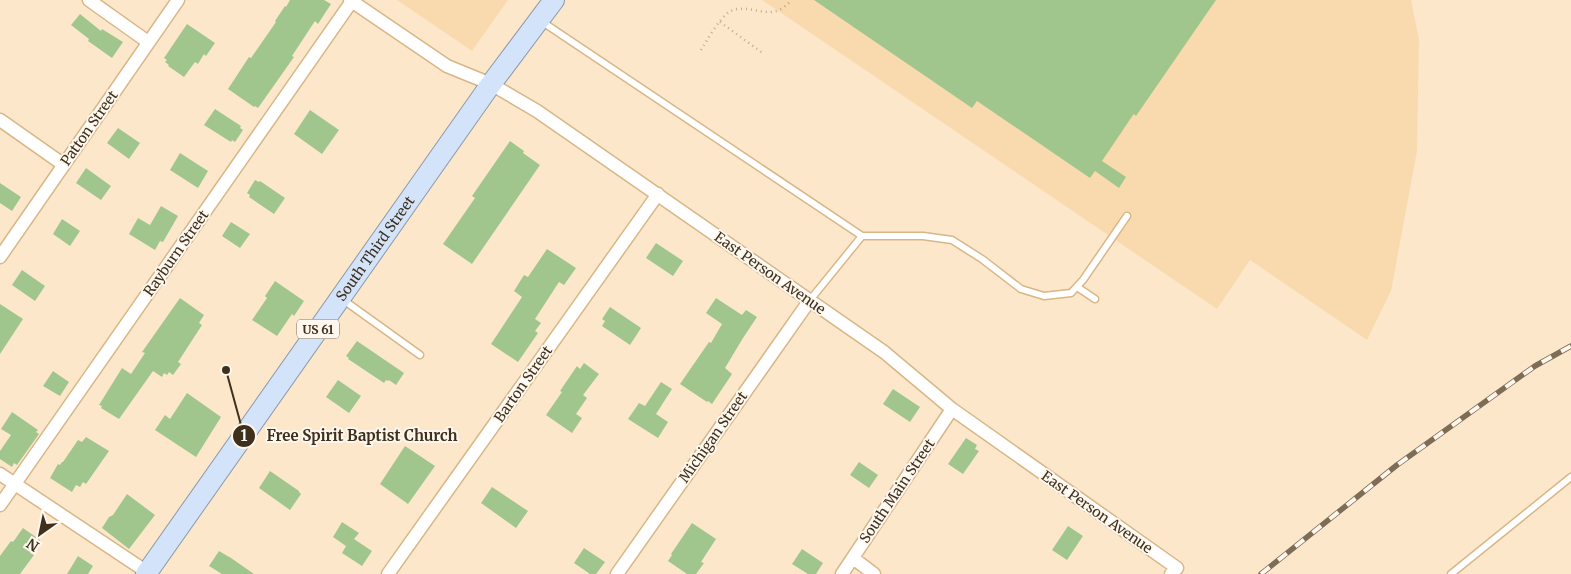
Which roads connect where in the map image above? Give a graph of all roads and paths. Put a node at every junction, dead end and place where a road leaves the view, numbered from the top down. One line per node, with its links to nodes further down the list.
1 (89, 0): 8 (street)
2 (178, 0): 8 (street, Patton Street)
3 (351, 0): 11 (street, East Person Avenue); 26 (street, Rayburn Street)
4 (554, 0): 6 (main road, South Third Street / US 61)
5 (791, 0): 7 (path)
6 (540, 20): 11 (main road, South Third Street / US 61); 16 (lane)
7 (720, 22): 9 (path); 10 (path)
8 (148, 42): 13 (street, Patton Street)
9 (700, 50)
10 (764, 54)
11 (491, 84): 14 (street, East Person Avenue); 19 (main road, South Third Street / US 61)
12 (0, 120): 13 (street)
13 (64, 165): 17 (street, Patton Street)
14 (658, 194): 20 (street, East Person Avenue); 31 (street, Barton Street)
15 (1127, 216): 18 (lane)
16 (862, 236): 18 (lane); 20 (lane)
17 (0, 257)
18 (1077, 286): 21 (lane)
19 (340, 298): 22 (lane); 30 (main road, South Third Street / US 61)
20 (810, 300): 23 (street, East Person Avenue); 32 (street, Michigan Street)
21 (1095, 300)
22 (420, 355)
23 (952, 409): 28 (street, South Main Street); 29 (street, East Person Avenue)
24 (0, 474): 26 (street)
25 (1571, 477): 35 (lane)
26 (14, 484): 27 (street, Rayburn Street); 30 (street)
27 (0, 505)
28 (853, 558): 33 (street, South Main Street); 34 (street)
29 (1174, 571)
30 (147, 573)
31 (388, 574)
32 (616, 574)
33 (842, 574)
34 (874, 574)
35 (1451, 574)

